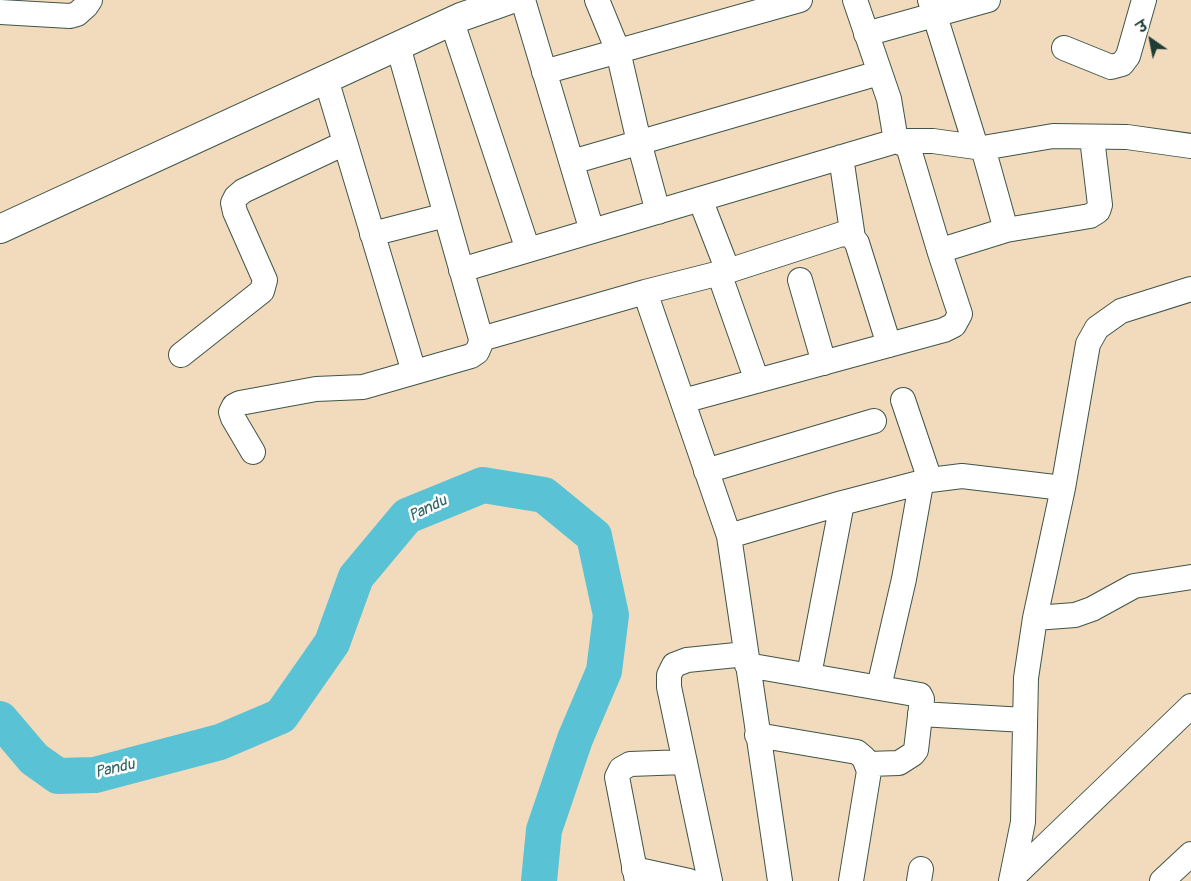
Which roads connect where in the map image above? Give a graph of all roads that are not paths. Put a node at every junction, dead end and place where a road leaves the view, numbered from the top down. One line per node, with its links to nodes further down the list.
1 (90, 0): 11 (street)
2 (509, 0): 10 (street)
3 (523, 0): 16 (street)
4 (597, 0): 15 (street)
5 (800, 0): 15 (street)
6 (855, 0): 12 (street)
7 (988, 0): 9 (street)
8 (1144, 0): 14 (street)
9 (932, 8): 12 (street); 24 (street)
10 (462, 11): 13 (street); 35 (street)
11 (0, 12)
12 (866, 34): 17 (street)
13 (398, 46): 18 (street); 29 (street)
14 (1064, 48)
15 (618, 51): 16 (street); 21 (street)
16 (544, 72): 26 (street)
17 (880, 73): 20 (street); 21 (street)
18 (326, 79): 22 (street); 30 (street)
19 (1092, 138): 23 (street); 24 (street); 31 (street)
20 (896, 140): 24 (street); 25 (street); 36 (street)
21 (639, 142): 26 (street); 28 (street)
22 (345, 143): 33 (street); 44 (street)
23 (1191, 146)
24 (980, 148): 31 (street)
25 (841, 157): 27 (street); 34 (street)
26 (572, 162): 32 (street)
27 (700, 199): 28 (street); 38 (street)
28 (658, 212): 32 (street)
29 (446, 215): 33 (street); 37 (street)
30 (0, 229)
31 (1006, 230): 36 (street)
32 (592, 231): 35 (street)
33 (372, 234): 46 (street)
34 (853, 238): 38 (street); 43 (street)
35 (528, 250): 37 (street)
36 (940, 253): 43 (street)
37 (461, 270): 42 (street)
38 (724, 272): 41 (street); 47 (street)
39 (800, 280): 45 (street)
40 (1191, 288): 54 (street)
41 (645, 292): 42 (street); 49 (street)
42 (481, 339): 46 (street)
43 (889, 345): 45 (street)
44 (181, 355)
45 (824, 363): 47 (street)
46 (414, 372): 51 (street)
47 (756, 381): 49 (street)
48 (904, 400): 53 (street)
49 (682, 401): 52 (street)
50 (874, 421): 52 (street)
51 (253, 452)
52 (706, 471): 56 (street)
53 (925, 482): 54 (street); 55 (street); 61 (street)
54 (1063, 488): 58 (street)
55 (842, 503): 56 (street); 60 (street)
56 (729, 536): 59 (street)
57 (1191, 577): 58 (street)
58 (1035, 618): 64 (street)
59 (746, 660): 60 (street); 65 (street); 66 (street)
60 (809, 675): 61 (street)
61 (879, 687): 63 (street)
62 (1191, 706): 70 (street)
63 (920, 714): 64 (street); 67 (street)
64 (1025, 720): 70 (street)
65 (757, 735): 67 (street); 73 (street)
66 (685, 762): 69 (street); 72 (street)
67 (868, 764): 74 (street)
68 (1191, 854): 75 (street)
69 (636, 875): 71 (street)
70 (1012, 879)
71 (690, 881)
72 (710, 881)
73 (780, 881)
74 (851, 881)
75 (1162, 881)

